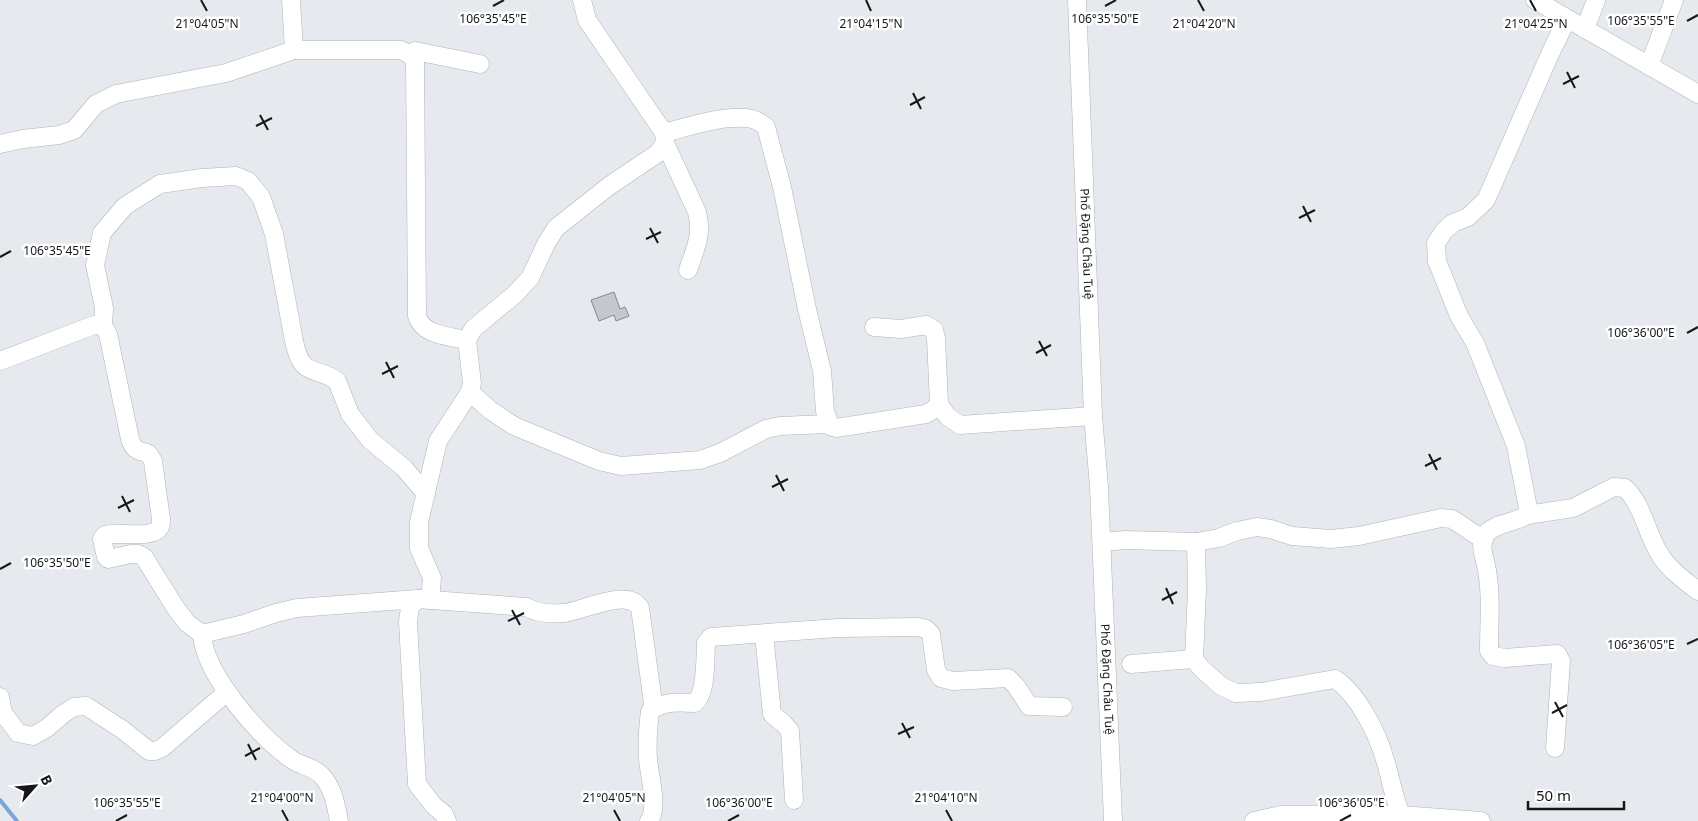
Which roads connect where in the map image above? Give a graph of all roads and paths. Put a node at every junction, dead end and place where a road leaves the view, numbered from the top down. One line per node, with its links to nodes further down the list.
1 (291, 0): 9 (street)
2 (582, 0): 14 (street)
3 (1077, 0): 23 (street, Phố Đặng Châu Tuệ)
4 (1535, 0): 7 (street)
5 (1596, 0): 8 (street)
6 (1674, 0): 12 (street)
7 (1567, 19): 8 (street); 26 (street)
8 (1585, 29): 12 (street)
9 (294, 50): 10 (street); 15 (street)
10 (409, 54): 11 (street); 19 (street)
11 (480, 64)
12 (1649, 66): 13 (street)
13 (1698, 94)
14 (665, 138): 16 (street); 19 (street); 24 (street)
15 (0, 144)
16 (688, 270)
17 (103, 325): 20 (street); 25 (street); 32 (street)
18 (874, 327): 22 (street)
19 (467, 340): 21 (street)
20 (0, 361)
21 (470, 392): 24 (street); 25 (street)
22 (939, 404): 23 (street); 24 (street)
23 (1093, 416): 27 (street, Phố Đặng Châu Tuệ)
24 (830, 426)
25 (426, 494): 31 (street)
26 (1527, 516): 28 (street); 30 (street)
27 (1102, 540): 29 (street); 47 (street, Phố Đặng Châu Tuệ)
28 (1484, 540): 29 (street); 40 (street)
29 (1196, 542): 34 (street)
30 (1698, 591)
31 (424, 600): 32 (street); 38 (street); 45 (street)
32 (202, 634): 36 (street)
33 (764, 634): 38 (street); 39 (street); 41 (street)
34 (1194, 659): 35 (street); 42 (street)
35 (1131, 664)
36 (227, 692): 37 (street); 44 (street)
37 (0, 697)
38 (656, 706): 46 (street)
39 (1063, 707)
40 (1556, 748)
41 (794, 800)
42 (1401, 815): 43 (street); 49 (street)
43 (1348, 818): 48 (street)
44 (339, 821)
45 (447, 821)
46 (649, 821)
47 (1113, 821)
48 (1254, 821)
49 (1481, 821)

